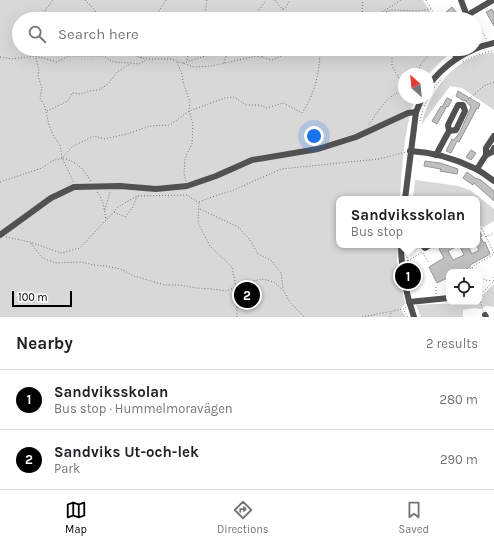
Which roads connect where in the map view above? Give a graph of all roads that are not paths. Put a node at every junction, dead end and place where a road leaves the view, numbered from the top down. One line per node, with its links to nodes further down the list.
1 (461, 0): 3 (street)
2 (493, 0): 4 (street)
3 (464, 12)
4 (475, 12)
5 (494, 44): 6 (street)
6 (482, 48)
7 (457, 56): 9 (street)
8 (465, 56): 9 (street)
9 (459, 61): 10 (street)
10 (434, 78)
11 (419, 104): 12 (street)
12 (416, 112): 16 (street); 22 (street)
13 (449, 131): 13 (street); 17 (street)
14 (494, 136): 18 (street)
15 (494, 148): 18 (street)
16 (410, 151): 17 (street); 21 (street)
17 (436, 155): 19 (street)
18 (486, 155): 19 (street)
19 (477, 169): 20 (street)
20 (494, 181)
21 (405, 196)
22 (3, 236)
23 (401, 248): 25 (street)
24 (446, 298): 25 (street)
25 (409, 302): 26 (street)
26 (414, 317)

